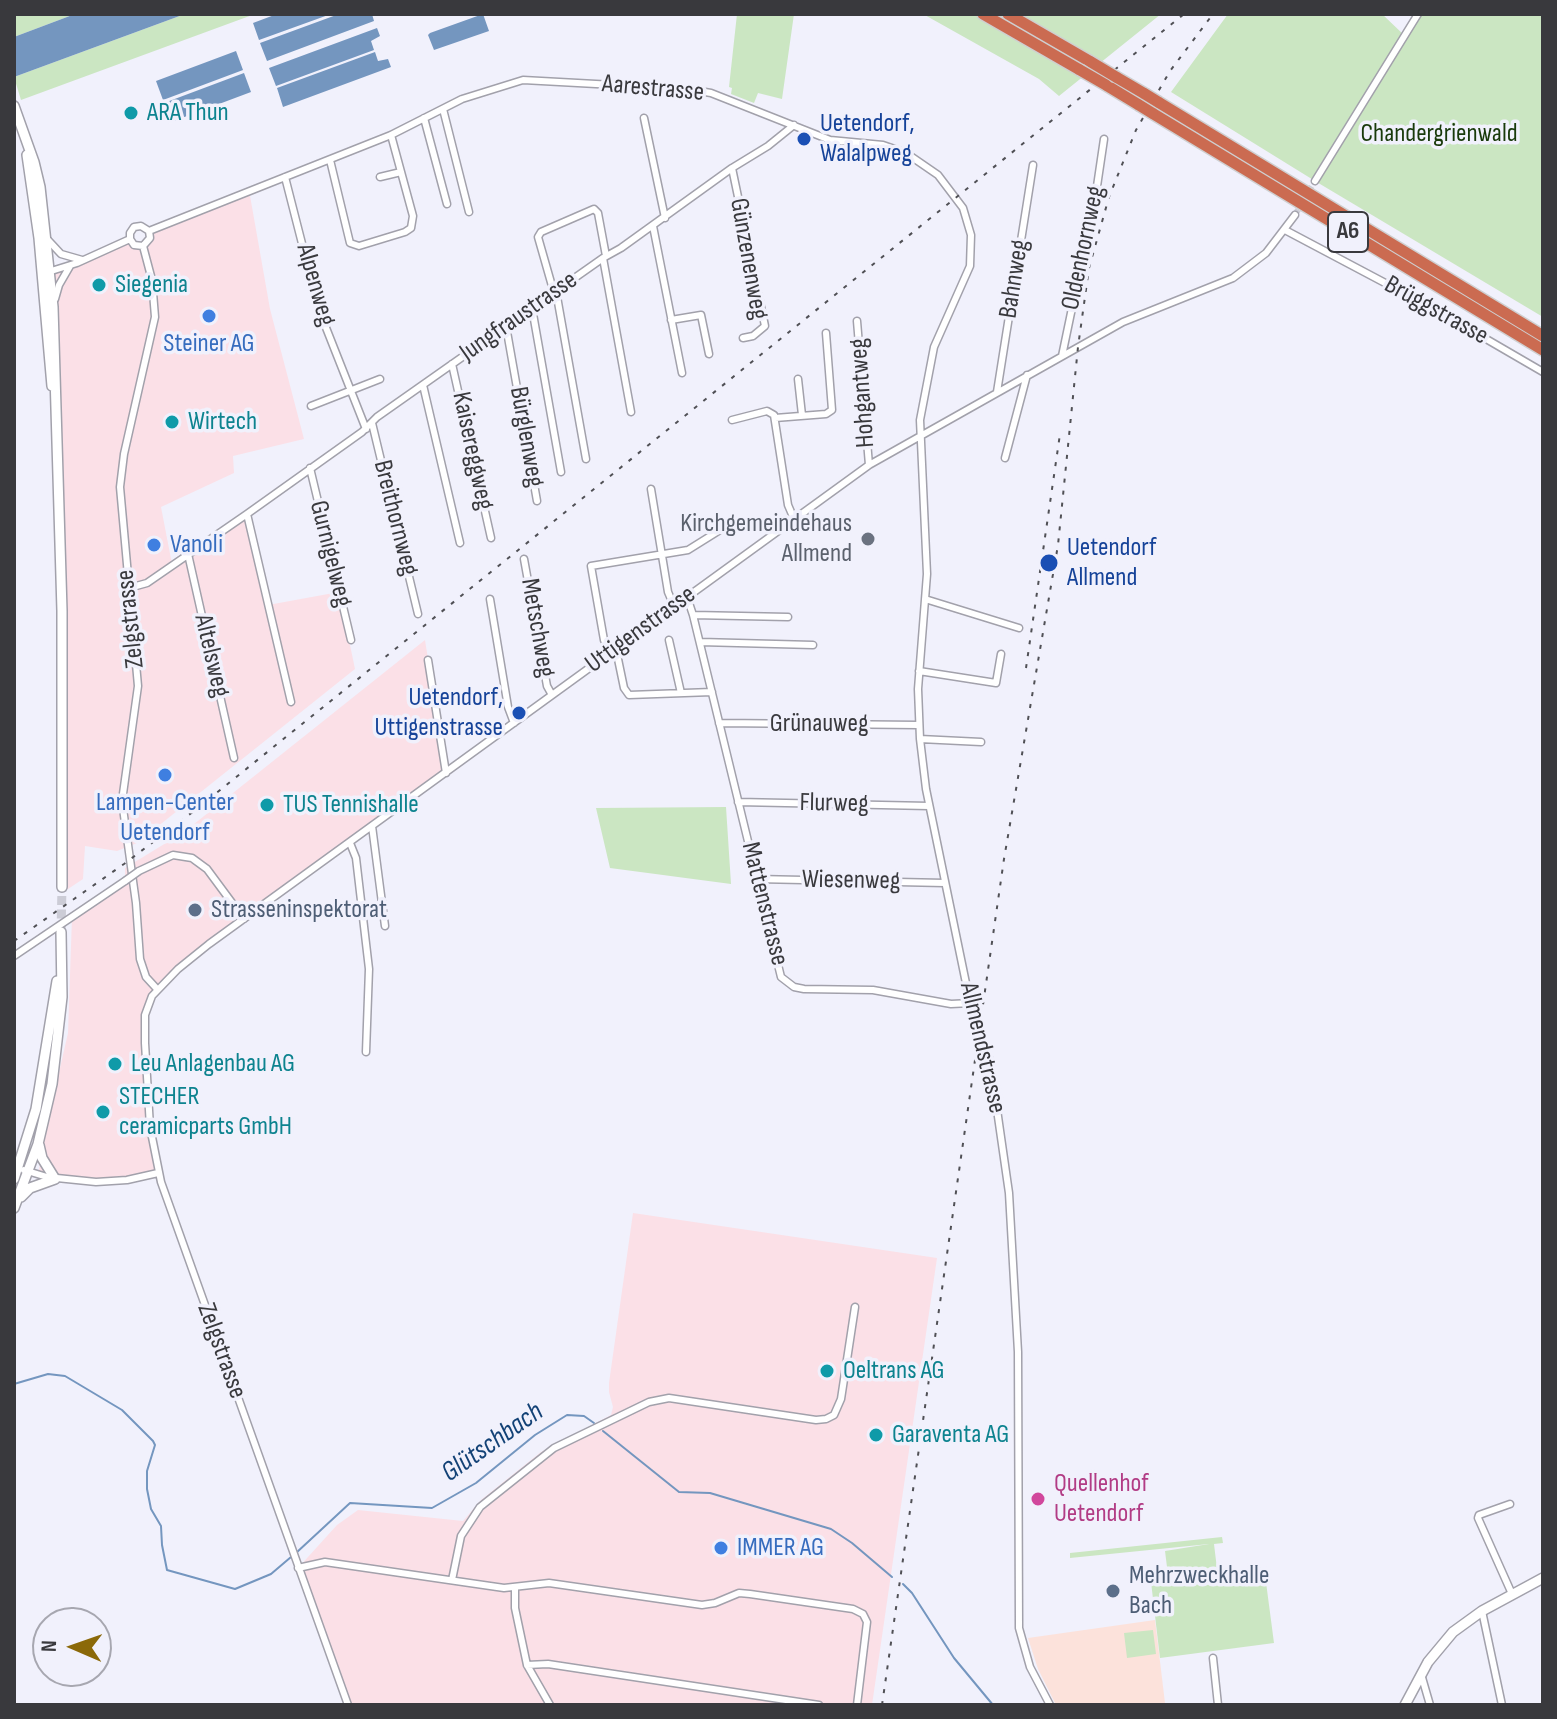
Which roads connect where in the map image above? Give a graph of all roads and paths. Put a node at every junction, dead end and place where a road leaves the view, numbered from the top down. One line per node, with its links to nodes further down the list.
1 (983, 14): 4 (highway, A6, bridge)
2 (1008, 14): 4 (highway, A6, bridge)
3 (1418, 14): 20 (street)
4 (1142, 100): 6 (highway, A6, bridge)
5 (14, 106): 12 (main road)
6 (1155, 108): 42 (highway, A6); 44 (highway, A6)
7 (443, 109): 8 (street, Aarestrasse); 10 (street, Aarestrasse); 22 (street)
8 (424, 118): 11 (street, Aarestrasse); 21 (street)
9 (644, 118): 24 (street)
10 (794, 125): 16 (street, Jungfraustrasse); 63 (street, Aarestrasse)
11 (391, 135): 14 (street, Aarestrasse); 17 (street)
12 (26, 139): 29 (main road); 34 (main road)
13 (1104, 139): 46 (street, Oldenhornweg)
14 (330, 160): 17 (street); 18 (street, Aarestrasse)
15 (1033, 165): 55 (street, Bahnweg)
16 (732, 168): 24 (street, Jungfraustrasse); 43 (street, Günzenenweg)
17 (401, 172): 19 (street)
18 (285, 177): 27 (street, Aarestrasse); 54 (street, Alpenweg)
19 (380, 177)
20 (1315, 181)
21 (447, 204)
22 (469, 212)
23 (1295, 215): 26 (street, Uttigenstrasse)
24 (665, 218): 25 (street, Jungfraustrasse)
25 (653, 226): 31 (street, Jungfraustrasse); 38 (street)
26 (1285, 230): 46 (street, Uttigenstrasse); 48 (street, Brüggstrasse)
27 (149, 231): 28 (street); 30 (street)
28 (130, 239): 30 (street); 32 (street)
29 (48, 240): 32 (street); 34 (main road)
30 (143, 246): 79 (street, Zelgstrasse)
31 (605, 257): 35 (street, Jungfraustrasse); 35 (street); 58 (street)
32 (82, 260): 33 (street)
33 (72, 265): 34 (street); 36 (street)
34 (46, 272): 36 (main road); 56 (main road)
35 (555, 292): 37 (street, Jungfraustrasse); 65 (street)
36 (53, 307): 56 (main road)
37 (532, 308): 40 (street, Jungfraustrasse); 68 (street)
38 (671, 320): 45 (street); 49 (street)
39 (857, 321): 66 (street, Hohgantweg)
40 (506, 326): 47 (street, Jungfraustrasse); 70 (street, Bürglenweg)
41 (826, 333): 59 (street)
42 (1543, 336)
43 (743, 338)
44 (1543, 350)
45 (709, 354)
46 (1062, 356): 50 (street, Uttigenstrasse)
47 (452, 364): 53 (street, Jungfraustrasse); 74 (street, Kaisereggweg)
48 (1543, 372)
49 (682, 373)
50 (1027, 375): 55 (street, Uttigenstrasse); 64 (street)
51 (380, 379): 54 (street)
52 (798, 379): 59 (street)
53 (423, 385): 62 (street, Jungfraustrasse); 75 (street)
54 (351, 390): 57 (street); 62 (street, Alpenweg)
55 (997, 392): 63 (street, Uttigenstrasse)
56 (55, 402): 114 (main road)
57 (311, 406)
58 (631, 412)
59 (802, 415): 60 (street)
60 (775, 418): 61 (street); 72 (street)
61 (732, 420)
62 (369, 426): 67 (street, Jungfraustrasse); 84 (street, Breithornweg)
63 (919, 436): 66 (street, Uttigenstrasse); 82 (street, Allmendstrasse)
64 (1005, 458)
65 (586, 459)
66 (869, 465): 72 (street, Uttigenstrasse)
67 (310, 468): 71 (street, Jungfraustrasse); 88 (street, Gurnigelweg)
68 (561, 472)
69 (651, 489): 77 (street)
70 (537, 501)
71 (247, 514): 76 (street, Jungfraustrasse); 100 (street)
72 (794, 519): 80 (street, Uttigenstrasse)
73 (720, 530): 77 (street)
74 (491, 538)
75 (460, 543)
76 (188, 554): 79 (street, Jungfraustrasse); 106 (street, Altelsweg)
77 (662, 554): 83 (street); 92 (street)
78 (524, 559): 99 (street, Metschweg)
79 (129, 588): 120 (street, Zelgstrasse)
80 (687, 597): 83 (street, Uttigenstrasse); 85 (street, Mattenstrasse)
81 (490, 599): 101 (street)
82 (925, 599): 87 (street); 96 (street, Allmendstrasse)
83 (674, 606): 92 (street, Uttigenstrasse)
84 (418, 614)
85 (693, 615): 86 (street); 90 (street, Mattenstrasse)
86 (788, 617)
87 (1019, 628)
88 (351, 640)
89 (669, 640): 98 (street)
90 (700, 642): 91 (street); 97 (street, Mattenstrasse)
91 (813, 645)
92 (611, 653): 99 (street, Uttigenstrasse)
93 (1001, 654): 96 (street)
94 (618, 659): 98 (street)
95 (428, 660): 107 (street)
96 (919, 671): 103 (street, Allmendstrasse)
97 (712, 692): 98 (street); 102 (street, Mattenstrasse)
98 (681, 693)
99 (552, 695): 101 (street, Uttigenstrasse)
100 (291, 702)
101 (514, 723): 107 (street, Uttigenstrasse)
102 (719, 723): 103 (street, Grünauweg); 108 (street, Mattenstrasse)
103 (919, 725): 104 (street, Allmendstrasse)
104 (920, 739): 105 (street); 109 (street, Allmendstrasse)
105 (981, 742)
106 (234, 758)
107 (446, 773): 110 (street, Uttigenstrasse)
108 (738, 802): 109 (street, Flurweg); 112 (street, Mattenstrasse)
109 (929, 806): 113 (street, Allmendstrasse)
110 (372, 826): 111 (street, Uttigenstrasse); 116 (street)
111 (350, 843): 115 (street, Uttigenstrasse); 122 (street)
112 (756, 879): 113 (street, Wiesenweg); 121 (street, Mattenstrasse)
113 (945, 883): 121 (street, Allmendstrasse)
114 (62, 887)
115 (244, 919): 118 (street, bridge); 120 (street, Zelgstrasse)
116 (385, 926)
117 (61, 932): 119 (main road)
118 (14, 956)
119 (60, 958): 123 (main road); 124 (main road)
120 (157, 989): 125 (street, Zelgstrasse)
121 (971, 1003): 144 (street, Allmendstrasse)
122 (366, 1052)
123 (39, 1142): 124 (main road); 127 (main road)
124 (23, 1170): 126 (main road); 127 (street); 128 (main road)
125 (158, 1173): 127 (street); 131 (street, Zelgstrasse)
126 (14, 1179)
127 (55, 1179): 128 (main road)
128 (15, 1205)
129 (855, 1307): 133 (street)
130 (1510, 1504): 135 (street)
131 (298, 1565): 133 (street); 140 (street, Zelgstrasse)
132 (1543, 1578): 135 (main road)
133 (452, 1580): 134 (street)
134 (515, 1588): 138 (street); 143 (street)
135 (1512, 1594): 136 (main road)
136 (1482, 1611): 139 (main road); 148 (street)
137 (1213, 1658): 145 (street)
138 (527, 1665): 141 (street); 142 (street)
139 (1421, 1673): 146 (main road); 147 (street)
140 (348, 1705)
141 (550, 1705)
142 (819, 1705)
143 (857, 1705)
144 (1050, 1705)
145 (1218, 1705)
146 (1405, 1705)
147 (1430, 1705)
148 (1502, 1705)

